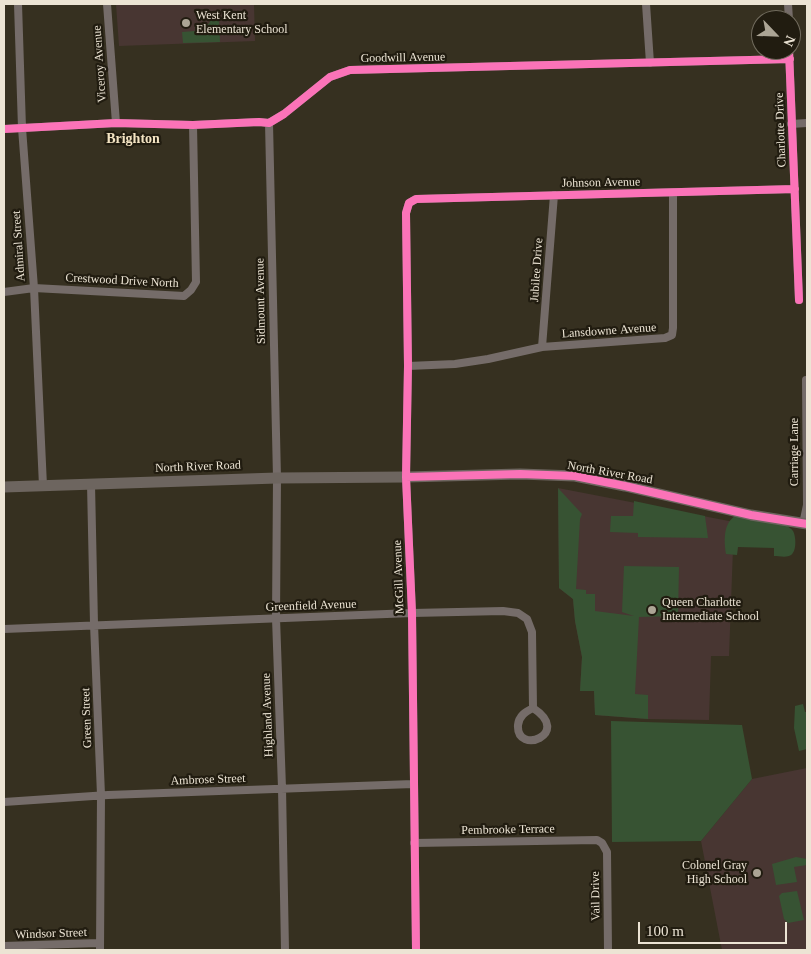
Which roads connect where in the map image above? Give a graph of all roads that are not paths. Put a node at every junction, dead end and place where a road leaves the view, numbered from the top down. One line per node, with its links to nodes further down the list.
1 (18, 4): 12 (street, Admiral Street)
2 (107, 4): 7 (street, Viceroy Avenue)
3 (646, 4): 6 (street)
4 (755, 60): 6 (street, Goodwill Avenue)
5 (790, 60): 10 (street, Charlotte Drive)
6 (650, 63): 8 (street, Goodwill Avenue)
7 (116, 123): 11 (street); 12 (street)
8 (269, 123): 11 (street); 25 (street, Sidmount Avenue)
9 (807, 123): 10 (street)
10 (792, 124): 14 (street, Charlotte Drive)
11 (193, 125): 18 (street, Crestwood Drive North)
12 (22, 128): 13 (street); 18 (street, Admiral Street)
13 (4, 130)
14 (795, 189): 15 (street, Johnson Avenue); 20 (street, Charlotte Drive)
15 (673, 193): 16 (street, Johnson Avenue); 21 (street, Lansdowne Avenue)
16 (554, 195): 17 (street, Johnson Avenue); 21 (street, Jubilee Drive)
17 (409, 203): 22 (street, McGill Avenue)
18 (34, 288): 19 (street, Crestwood Drive North); 27 (street, Admiral Street)
19 (4, 292)
20 (799, 300)
21 (542, 347): 22 (street, Lansdowne Avenue)
22 (408, 366): 24 (street, McGill Avenue)
23 (806, 380): 29 (street, Carriage Lane)
24 (406, 477): 25 (main road, North River Road); 29 (main road, North River Road); 30 (street, McGill Avenue)
25 (277, 478): 26 (main road, North River Road); 31 (street, Highland Avenue)
26 (91, 484): 27 (main road, North River Road); 32 (street, Green Street)
27 (43, 486): 28 (main road, North River Road)
28 (4, 487)
29 (805, 524)
30 (412, 613): 31 (street, Greenfield Avenue); 34 (street, Greenfield Avenue); 35 (street, McGill Avenue)
31 (276, 618): 32 (street, Greenfield Avenue); 36 (street, Highland Avenue)
32 (94, 624): 33 (street, Greenfield Avenue); 37 (street, Green Street)
33 (4, 629)
34 (533, 708): 34 (street)
35 (413, 784): 36 (street, Ambrose Street); 39 (street, McGill Avenue)
36 (282, 788): 37 (street, Ambrose Street); 43 (street, Highland Avenue)
37 (101, 795): 38 (street, Ambrose Street); 42 (street, Green Street)
38 (4, 802)
39 (414, 843): 40 (street, Pembrooke Terrace); 44 (street, McGill Avenue)
40 (602, 843): 45 (street, Vail Drive)
41 (4, 946): 42 (street, Windsor Street)
42 (99, 947)
43 (285, 950)
44 (416, 950)
45 (608, 950)

